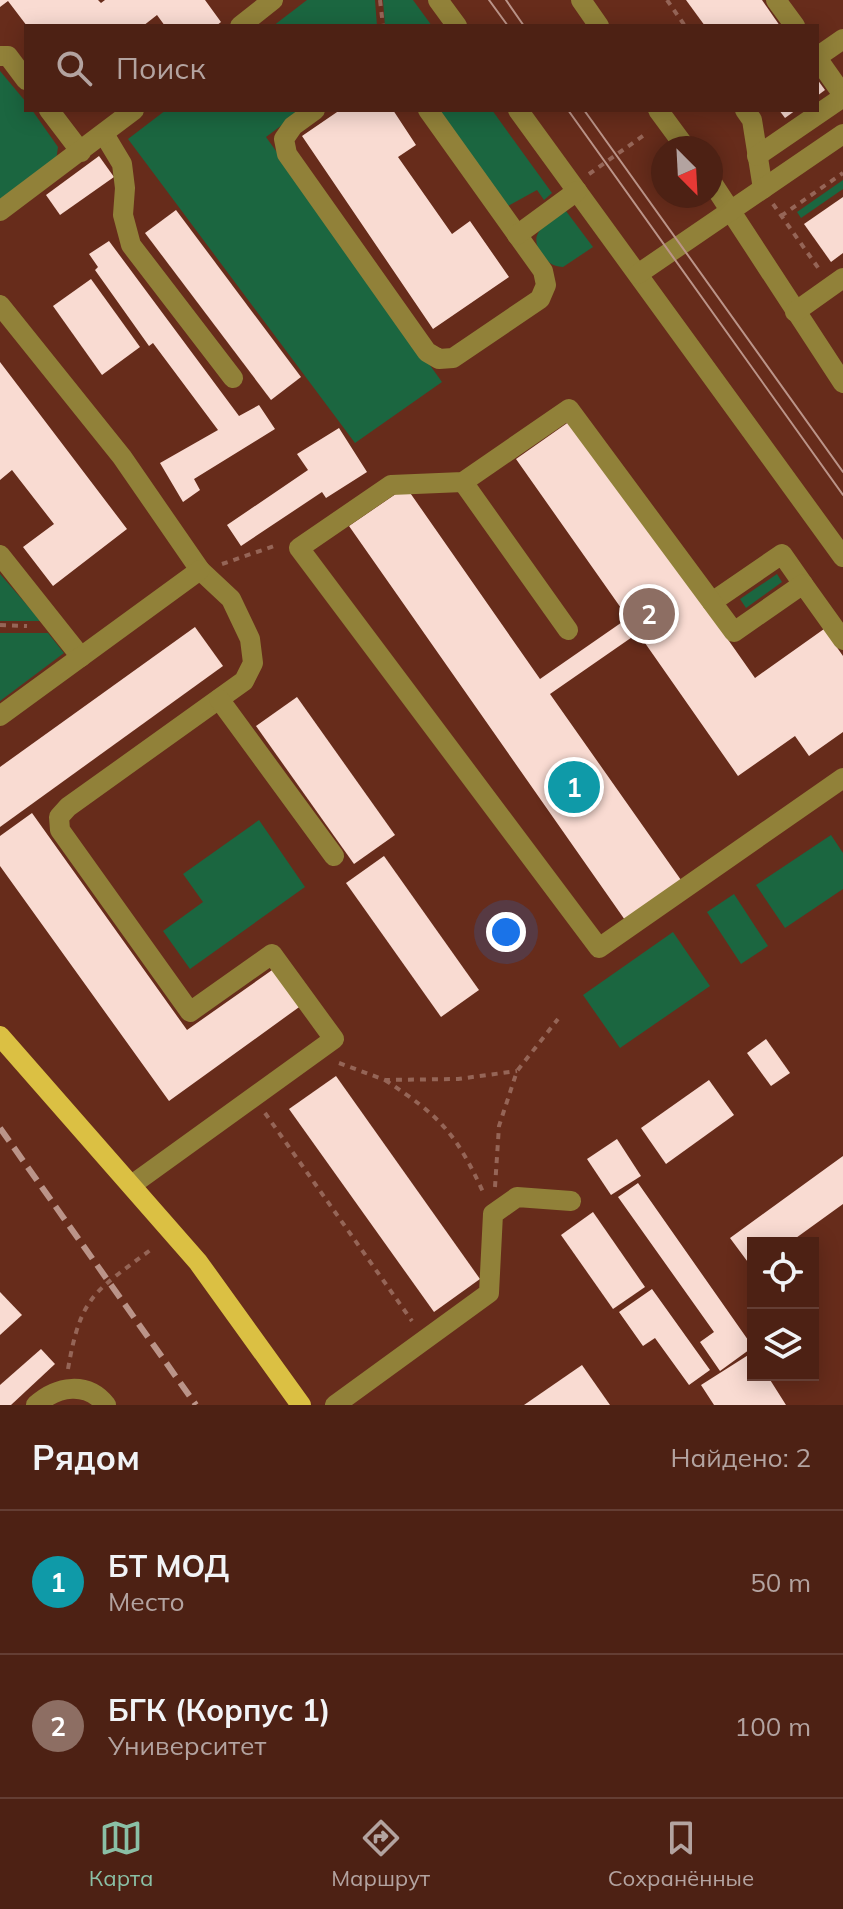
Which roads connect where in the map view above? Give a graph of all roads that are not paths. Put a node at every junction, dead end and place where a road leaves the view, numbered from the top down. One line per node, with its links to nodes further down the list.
1 (273, 0): 5 (street)
2 (438, 0): 6 (street)
3 (581, 0): 7 (street)
4 (776, 0): 8 (street)
5 (243, 24)
6 (456, 24)
7 (598, 24)
8 (794, 24)
9 (843, 39): 11 (street)
10 (0, 56): 13 (street)
11 (819, 57)
12 (819, 61): 14 (street)
13 (24, 77)
14 (843, 96): 26 (street)
15 (51, 112): 25 (street)
16 (132, 112): 22 (street)
17 (312, 112): 32 (street)
18 (429, 112): 32 (street)
19 (519, 112): 28 (street)
20 (659, 112): 24 (street)
21 (746, 112): 26 (street)
22 (104, 134): 25 (street); 37 (street)
23 (843, 134): 27 (street)
24 (677, 136)
25 (81, 152): 31 (street)
26 (757, 156): 27 (street)
27 (763, 189): 30 (street)
28 (577, 191): 32 (street); 33 (street)
29 (723, 197): 30 (street)
30 (733, 210): 33 (street); 36 (street)
31 (0, 211)
32 (517, 235)
33 (638, 274): 41 (street)
34 (837, 282): 36 (street)
35 (0, 305): 42 (street)
36 (795, 312): 38 (street)
37 (233, 378)
38 (843, 383)
39 (463, 482): 44 (street); 45 (street); 50 (street)
40 (0, 555): 47 (street)
41 (843, 557)
42 (200, 570): 47 (street); 48 (street)
43 (803, 584): 44 (street); 44 (street); 46 (street)
44 (712, 602)
45 (568, 630)
46 (843, 640)
47 (81, 657): 49 (street)
48 (219, 699): 51 (street); 53 (street)
49 (0, 716)
50 (843, 778)
51 (334, 856)
52 (0, 1036): 53 (main road)
53 (133, 1184): 57 (main road)
54 (571, 1201): 58 (street)
55 (36, 1405): 56 (street)
56 (106, 1405)
57 (301, 1405)
58 (335, 1405)

